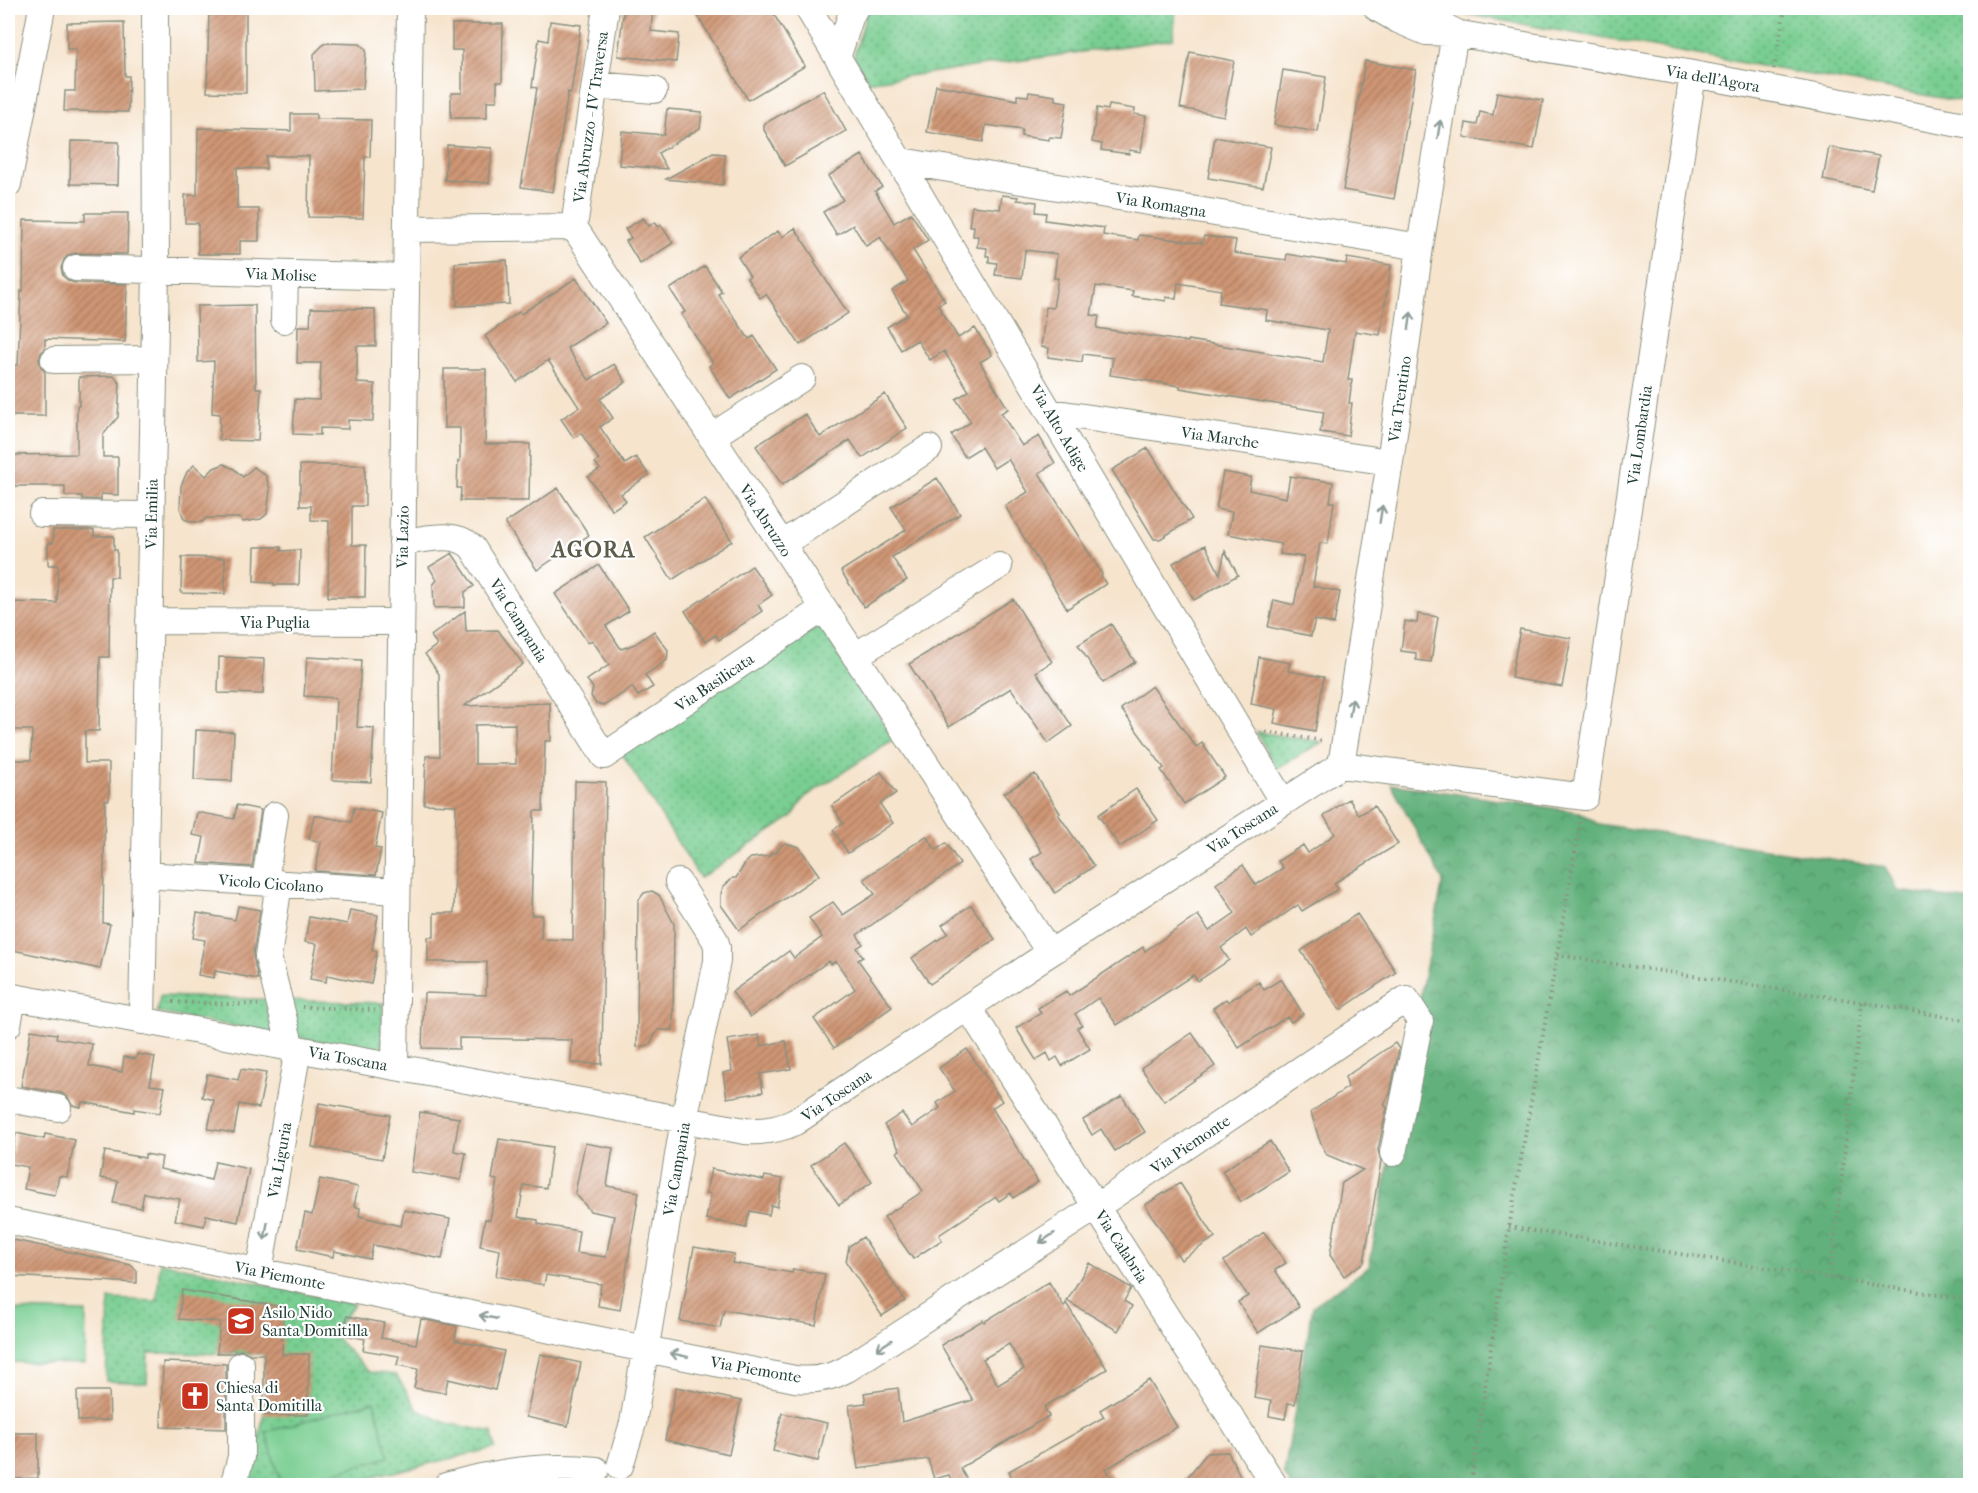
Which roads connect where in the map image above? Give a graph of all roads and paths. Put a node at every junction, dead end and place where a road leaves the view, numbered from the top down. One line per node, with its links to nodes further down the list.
1 (42, 8): 20 (street)
2 (155, 8): 25 (street, Via Emilia)
3 (410, 8): 22 (street, Via Lazio)
4 (606, 8): 15 (street, Via Abruzzo - IV Traversa)
5 (808, 8): 13 (street, Via Alto Adige)
6 (855, 8): 13 (street)
7 (1356, 8): 8 (street)
8 (1372, 8)
9 (1377, 8): 12 (street, Via dell'Agora)
10 (1422, 8): 12 (street, Via dell'Agora)
11 (1785, 8): 16 (path)
12 (1455, 33): 14 (street, Via dell'Agora); 23 (street, Via Trentino, one-way to 12)
13 (838, 55): 19 (street, Via Alto Adige)
14 (1693, 74): 16 (street, Via dell'Agora); 48 (street, Via Lombardia)
15 (595, 85): 17 (street); 21 (street, Via Abruzzo - IV Traversa)
16 (1770, 88): 18 (street, Via dell'Agora)
17 (654, 90)
18 (1971, 126)
19 (901, 161): 23 (street, Via Romagna); 32 (street, Via Alto Adige)
20 (8, 184)
21 (574, 227): 22 (street); 33 (street, Via Abruzzo)
22 (407, 229): 27 (street, Via Lazio)
23 (1420, 247): 35 (street, Via Trentino, one-way to 23)
24 (76, 268): 25 (street, Via Molise)
25 (156, 270): 26 (street, Via Molise); 29 (street, Via Emilia)
26 (285, 274): 27 (street, Via Molise); 28 (street)
27 (406, 277): 38 (street, Via Lazio)
28 (284, 320)
29 (154, 359): 30 (street); 37 (street, Via Emilia)
30 (54, 360)
31 (801, 378): 33 (street)
32 (1050, 412): 35 (street, Via Marche); 45 (street, Via Alto Adige)
33 (711, 436): 39 (street, Via Abruzzo)
34 (929, 448): 39 (street)
35 (1390, 462): 46 (street, Via Trentino, one-way to 35)
36 (42, 514): 37 (street)
37 (151, 515): 42 (street, Via Emilia)
38 (402, 542): 43 (street, Via Lazio); 47 (street, Via Campania)
39 (782, 544): 41 (street, Via Abruzzo)
40 (999, 566): 44 (street)
41 (824, 608): 44 (street, Via Abruzzo); 47 (street, Via Basilicata)
42 (149, 621): 43 (street, Via Puglia); 51 (street, Via Emilia)
43 (401, 622): 54 (street, Via Lazio)
44 (855, 656): 55 (street, Via Abruzzo)
45 (1239, 728): 46 (path); 49 (street, Via Alto Adige)
46 (1343, 754): 48 (street); 49 (street, Via Toscana)
47 (604, 756)
48 (1585, 797): 56 (path)
49 (1282, 801): 55 (street, Via Toscana)
50 (275, 815): 52 (street)
51 (144, 875): 52 (street, Vicolo Cicolano); 60 (street, Via Emilia)
52 (272, 882): 54 (street, Vicolo Cicolano); 63 (street)
53 (678, 882): 67 (street, Via Campania)
54 (397, 891): 64 (street, Via Lazio)
55 (1050, 953): 59 (street, Via Toscana)
56 (1557, 955): 58 (path); 71 (path)
57 (10, 997): 60 (street, Via Toscana); 62 (street)
58 (1862, 1002): 61 (path); 73 (path)
59 (968, 1007): 67 (street, Via Toscana); 69 (street, Via Calabria)
60 (142, 1021): 63 (street, Via Toscana)
61 (1971, 1021)
62 (8, 1024)
63 (294, 1048): 64 (street, Via Toscana); 72 (street, Via Liguria, one-way to 72)
64 (394, 1067): 67 (street, Via Toscana)
65 (8, 1099): 66 (street)
66 (58, 1108)
67 (684, 1120): 75 (street, Via Campania)
68 (1393, 1153): 69 (street, Via Piemonte)
69 (1096, 1206): 75 (street, Via Piemonte, one-way to 75); 82 (street, Via Calabria)
70 (8, 1221): 72 (street, Via Piemonte)
71 (1509, 1227): 73 (path); 83 (path)
72 (259, 1271): 75 (street, Via Piemonte, one-way to 72)
73 (1830, 1278): 74 (path)
74 (1971, 1300)
75 (645, 1348): 78 (street, Via Campania)
76 (241, 1365): 79 (street)
77 (531, 1470): 78 (street); 80 (street); 81 (street)
78 (610, 1477)
79 (233, 1485)
80 (446, 1485)
81 (574, 1485)
82 (1275, 1485)
83 (1476, 1485)

